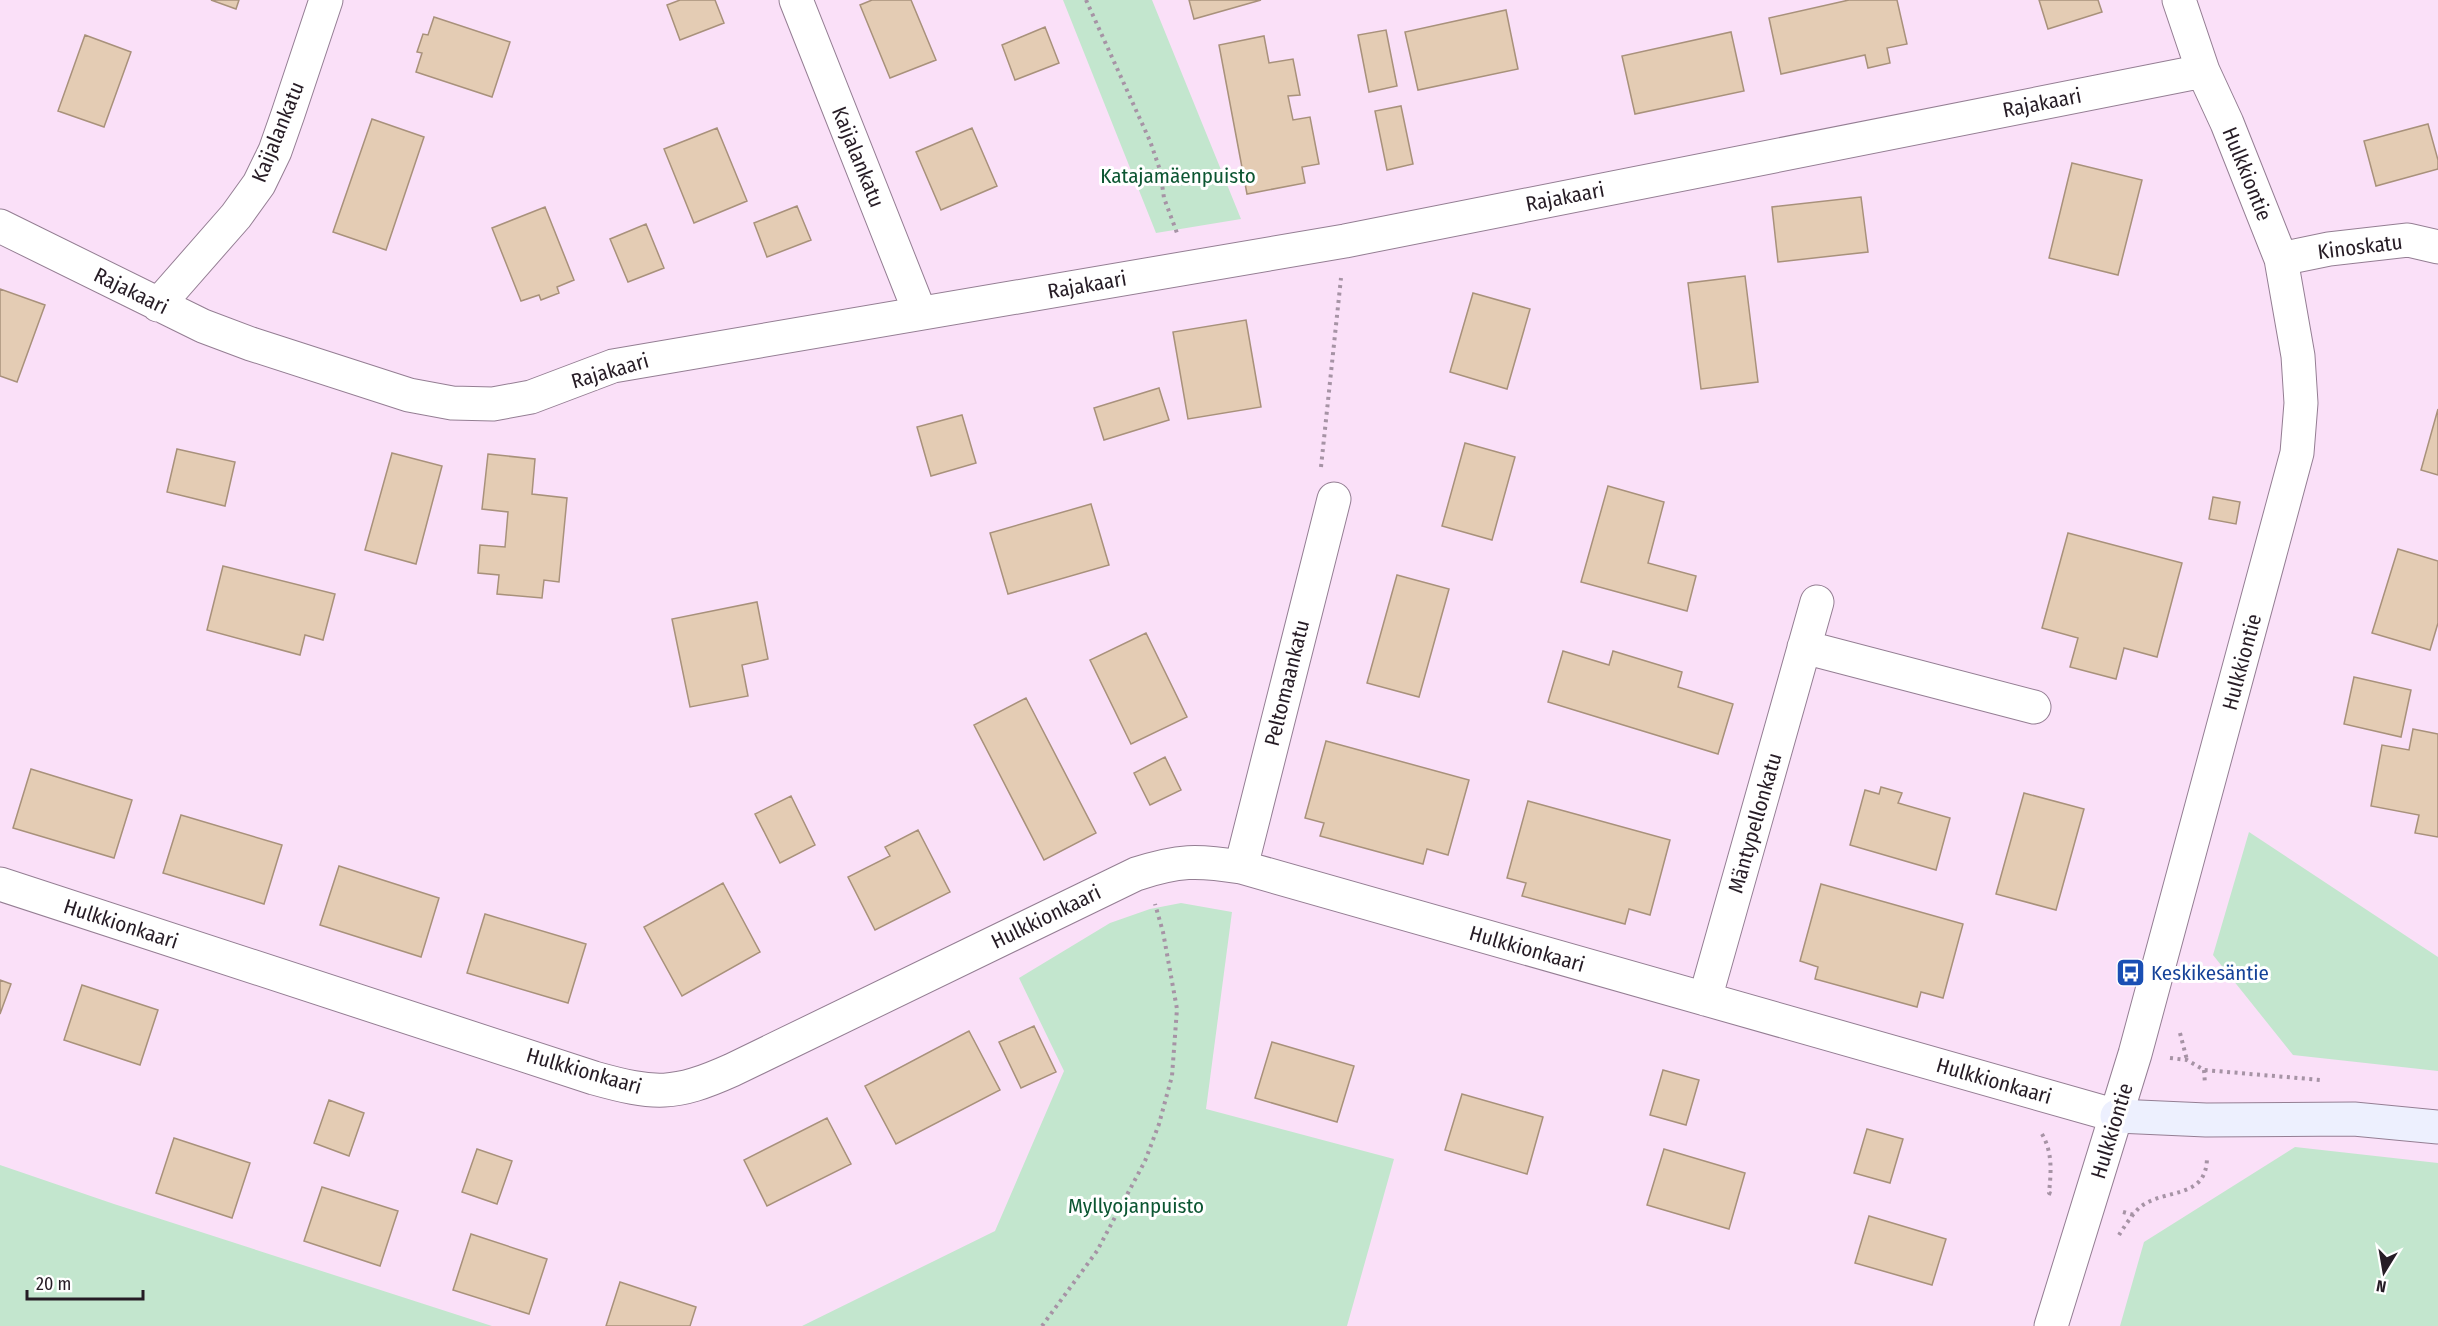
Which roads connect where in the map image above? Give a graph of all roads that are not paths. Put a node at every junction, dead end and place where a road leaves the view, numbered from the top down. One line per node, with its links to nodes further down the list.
1 (326, 0): 8 (street, Kaijalankatu)
2 (796, 0): 9 (street, Kaijalankatu)
3 (2179, 0): 4 (street, Hulkkiontie)
4 (2204, 71): 7 (street, Hulkkiontie); 9 (street, Rajakaari)
5 (0, 226): 8 (street, Rajakaari)
6 (2428, 240): 7 (street, Kinoskatu)
7 (2281, 259): 17 (street, Hulkkiontie)
8 (158, 305): 9 (street, Rajakaari)
9 (920, 313)
10 (1334, 499): 14 (street, Peltomaankatu)
11 (1817, 602): 12 (street, Mäntypellonkatu)
12 (1804, 647): 13 (street); 16 (street, Mäntypellonkatu)
13 (2034, 707)
14 (1241, 867): 15 (street, Hulkkionkaari); 16 (street, Hulkkionkaari)
15 (0, 884)
16 (1705, 999): 17 (street, Hulkkionkaari)
17 (2117, 1116): 18 (street); 19 (street, Hulkkiontie)
18 (2438, 1127)
19 (2051, 1326)

